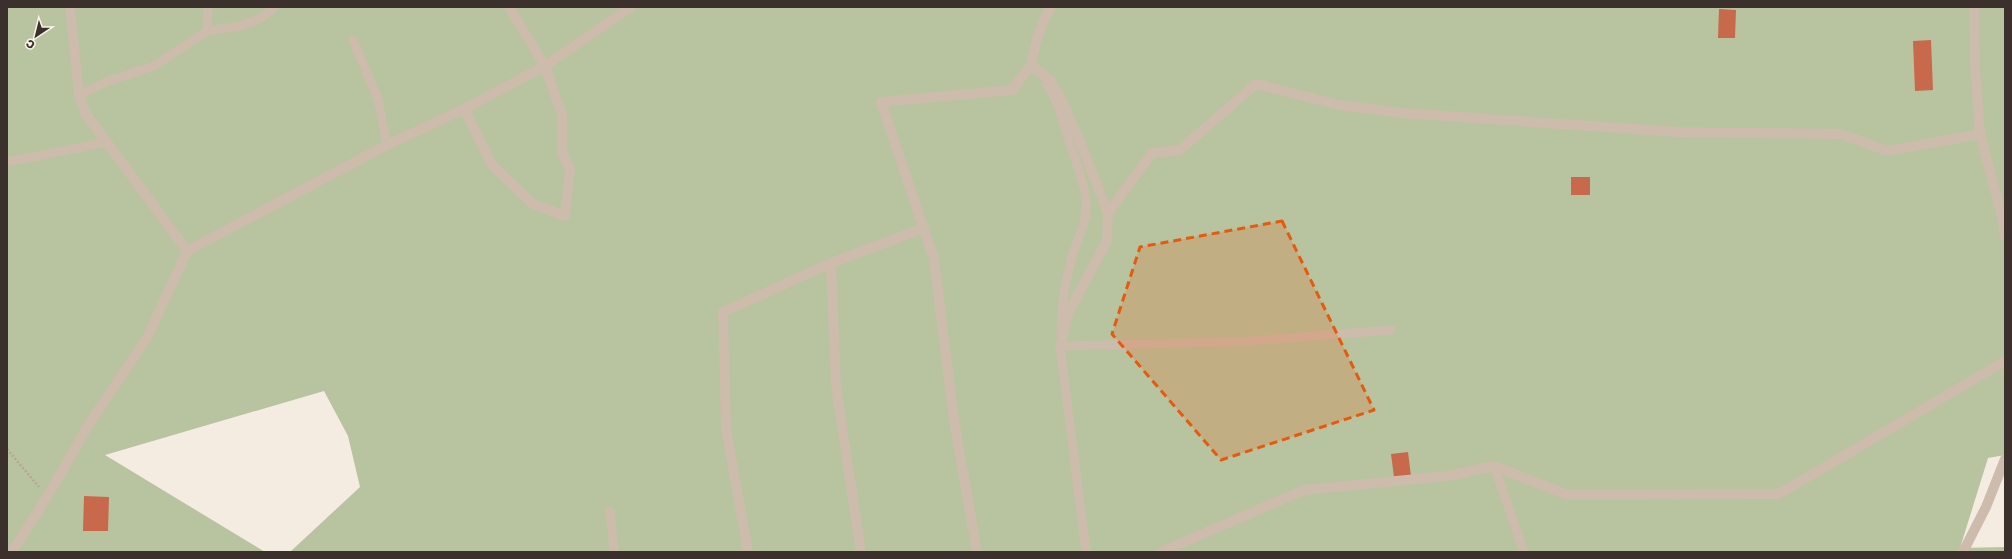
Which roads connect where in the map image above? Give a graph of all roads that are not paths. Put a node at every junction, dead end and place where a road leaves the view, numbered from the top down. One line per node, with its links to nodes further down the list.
1 (70, 7): 12 (street)
2 (208, 7): 8 (lane)
3 (275, 7): 8 (lane)
4 (509, 7): 11 (street)
5 (631, 7): 11 (street)
6 (1052, 7): 10 (street)
7 (1974, 7): 14 (street)
8 (207, 31): 12 (lane)
9 (353, 40): 16 (lane)
10 (1031, 65): 18 (street); 19 (street); 24 (lane)
11 (545, 66): 13 (street); 13 (street)
12 (79, 95): 15 (street)
13 (464, 109): 16 (street)
14 (1980, 134): 18 (street); 20 (street)
15 (108, 142): 17 (lane); 21 (street)
16 (387, 145): 21 (street)
17 (7, 162)
18 (1108, 213): 24 (street)
19 (924, 228): 22 (street); 33 (street)
20 (2005, 236)
21 (187, 251): 29 (street)
22 (831, 263): 31 (street); 32 (street)
23 (1391, 330): 24 (lane)
24 (1060, 346): 34 (lane)
25 (2005, 361): 27 (street)
26 (2005, 459): 37 (street)
27 (1494, 466): 35 (street); 36 (lane)
28 (610, 511): 30 (lane)
29 (12, 552)
30 (614, 552)
31 (748, 552)
32 (861, 552)
33 (977, 552)
34 (1086, 552)
35 (1161, 552)
36 (1524, 552)
37 (1963, 552)

